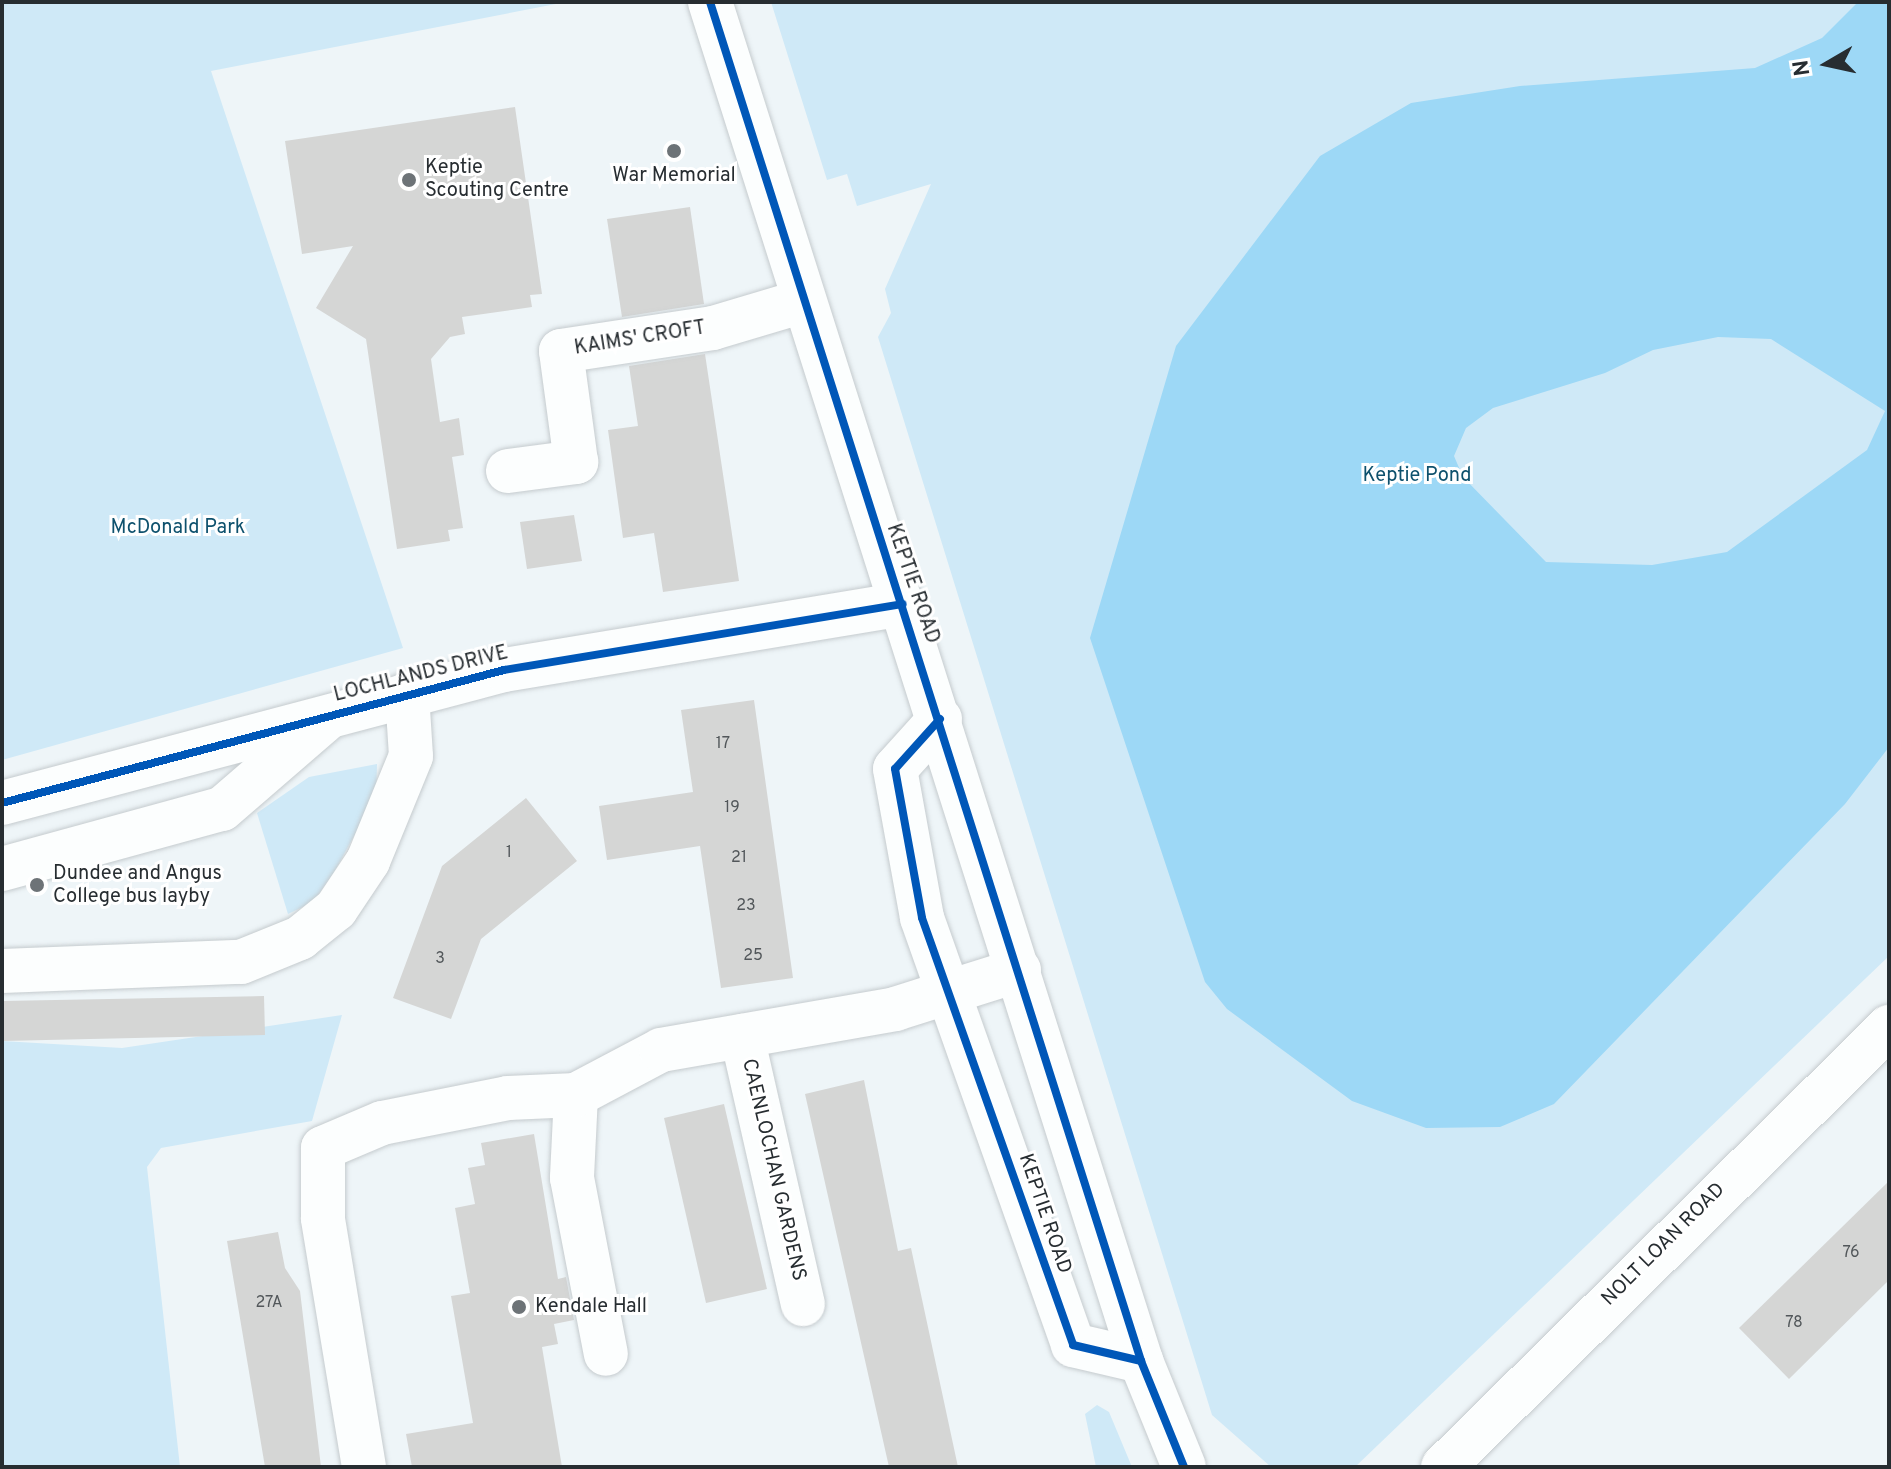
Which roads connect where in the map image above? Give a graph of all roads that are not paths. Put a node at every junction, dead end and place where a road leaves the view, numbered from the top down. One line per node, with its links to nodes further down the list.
1 (710, 2): 2 (street, KEPTIE ROAD)
2 (800, 302): 3 (street, KAIMS' CROFT); 4 (street, KEPTIE ROAD)
3 (508, 471)
4 (903, 604): 5 (street, LOCHLANDS DRIVE); 7 (street, KEPTIE ROAD)
5 (407, 694): 6 (street, LOCHLANDS DRIVE); 11 (street)
6 (333, 714): 8 (street, LOCHLANDS DRIVE); 9 (street)
7 (940, 719): 10 (street, KEPTIE ROAD); 12 (street, KEPTIE ROAD)
8 (2, 803)
9 (2, 869)
10 (1019, 970): 12 (street); 18 (street, KEPTIE ROAD)
11 (2, 971)
12 (948, 991): 14 (street); 18 (street, KEPTIE ROAD)
13 (1889, 1027): 19 (street, NOLT LOAN ROAD)
14 (742, 1036): 15 (street); 16 (street, CAENLOCHAN GARDENS)
15 (576, 1095): 17 (street); 20 (street)
16 (803, 1304)
17 (606, 1354)
18 (1141, 1361): 21 (street, KEPTIE ROAD)
19 (1457, 1462)
20 (364, 1467)
21 (1184, 1467)

